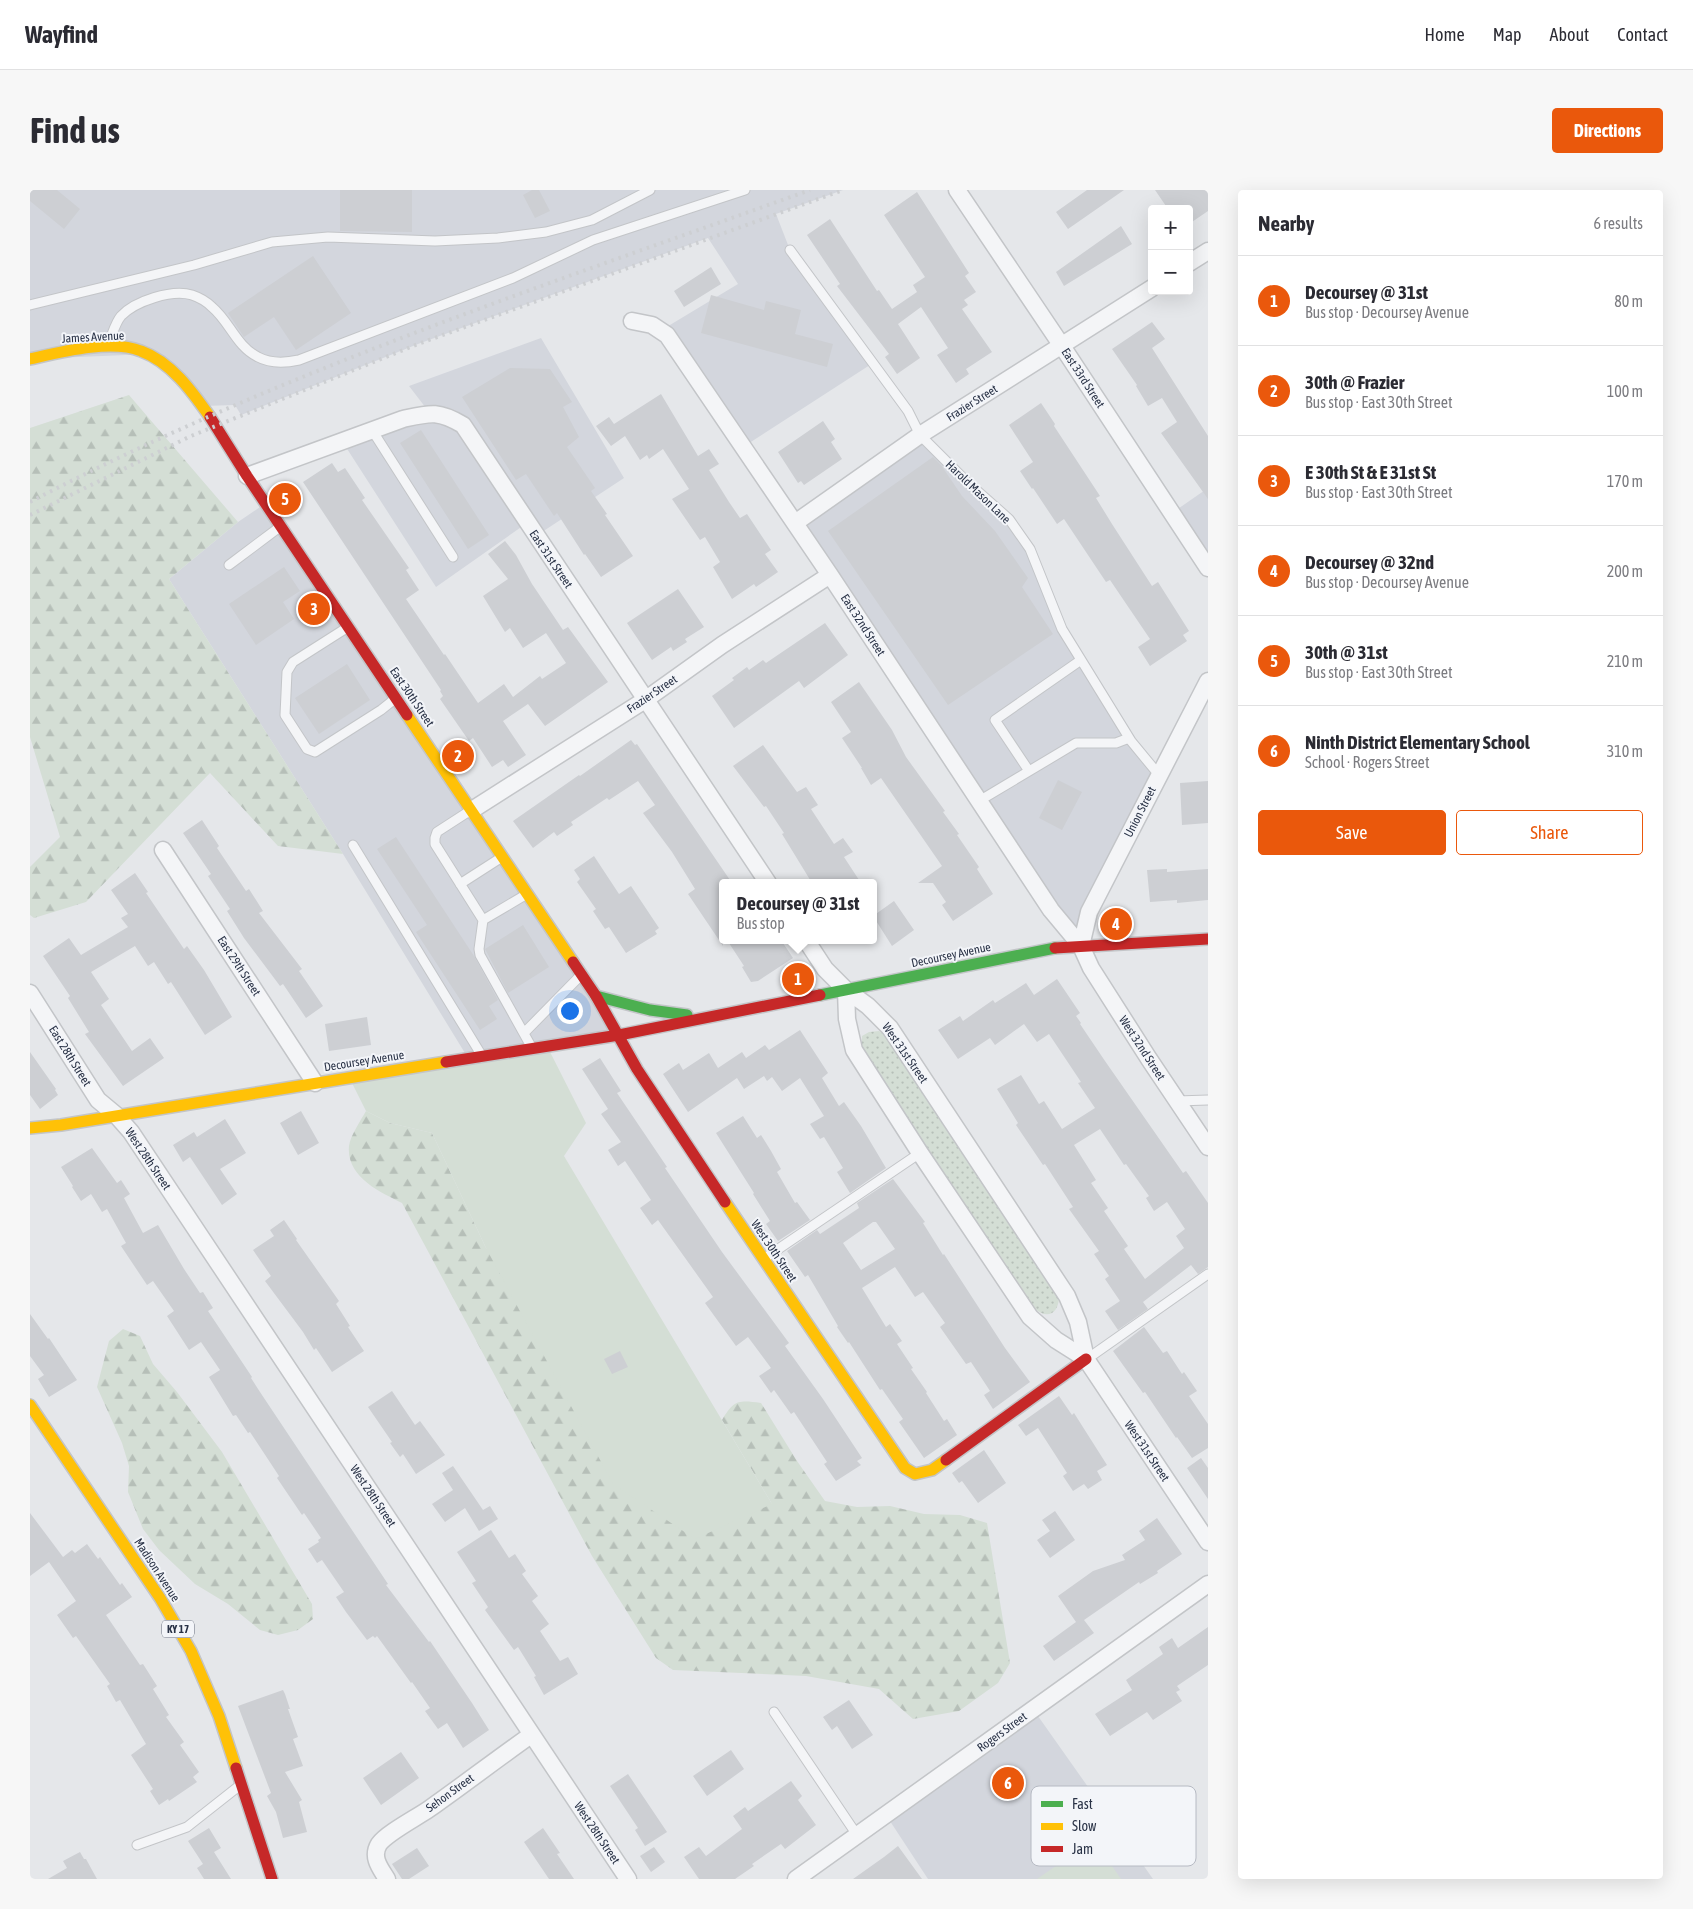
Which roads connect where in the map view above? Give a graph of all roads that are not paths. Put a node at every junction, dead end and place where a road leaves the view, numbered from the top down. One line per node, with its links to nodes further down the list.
1 (650, 190): 8 (lane)
2 (745, 190): 11 (lane)
3 (957, 190): 10 (street, East 33rd Street)
4 (790, 250): 14 (lane, Harold Mason Lane)
5 (1208, 251): 6 (street)
6 (1193, 260)
7 (1148, 291): 10 (street, Frazier Street)
8 (30, 305)
9 (632, 322): 16 (street, East 32nd Street)
10 (1062, 346): 14 (street, Frazier Street); 20 (street, East 33rd Street)
11 (107, 347): 12 (main road, James Avenue); 15 (main road, James Avenue)
12 (30, 359)
13 (372, 430): 15 (street, East 31st Street); 18 (lane); 26 (street, East 31st Street)
14 (920, 435): 16 (street, Frazier Street); 23 (lane, Harold Mason Lane)
15 (247, 476): 17 (main road, East 30th Street)
16 (795, 523): 21 (street, East 32nd Street)
17 (281, 526): 19 (lane); 22 (main road, East 30th Street)
18 (453, 557)
19 (229, 565)
20 (1208, 568)
21 (830, 575): 26 (street, Frazier Street); 30 (street, East 32nd Street)
22 (348, 627): 25 (main road, East 30th Street); 25 (lane)
23 (1081, 660): 27 (lane, Harold Mason Lane); 28 (lane)
24 (1208, 681): 29 (street, Union Street)
25 (396, 698): 31 (main road, East 30th Street)
26 (644, 700): 31 (street, Frazier Street); 35 (street, East 31st Street)
27 (1129, 738): 28 (lane); 29 (lane, Harold Mason Lane)
28 (1029, 771): 30 (lane)
29 (1159, 774): 41 (street, Union Street)
30 (979, 801): 41 (street, East 32nd Street)
31 (472, 810): 34 (main road, East 30th Street); 36 (lane)
32 (353, 845): 50 (lane)
33 (162, 850): 51 (street, East 29th Street)
34 (502, 856): 36 (lane); 37 (main road, East 30th Street)
35 (765, 879)
36 (460, 884): 38 (lane)
37 (527, 894): 38 (lane); 42 (main road, East 30th Street)
38 (483, 920): 47 (lane)
39 (1208, 939): 41 (main road, Decoursey Avenue)
40 (809, 944): 43 (street)
41 (1081, 946): 43 (main road, Decoursey Avenue); 53 (street, West 32nd Street)
42 (581, 974): 45 (main road, East 30th Street); 47 (lane)
43 (846, 990): 46 (main road, Decoursey Avenue); 57 (street, West 31st Street); 60 (street, West 31st Street)
44 (30, 993): 54 (street, East 28th Street)
45 (596, 996): 46 (main road, Decoursey Avenue); 48 (main road, East 30th Street)
46 (702, 1018): 48 (main road, Decoursey Avenue)
47 (524, 1033): 49 (lane)
48 (619, 1034): 49 (main road, Decoursey Avenue); 58 (main road, West 30th Street)
49 (532, 1048): 50 (main road, Decoursey Avenue)
50 (482, 1056): 51 (main road, Decoursey Avenue)
51 (315, 1082): 54 (main road, Decoursey Avenue)
52 (1208, 1100): 53 (lane)
53 (1177, 1101): 56 (street, West 32nd Street)
54 (116, 1115): 55 (main road, Decoursey Avenue); 65 (street, West 28th Street)
55 (30, 1128)
56 (1208, 1147)
57 (920, 1153): 58 (lane); 60 (street, West 31st Street)
58 (762, 1259): 60 (main road, West 30th Street)
59 (1208, 1274): 60 (lane)
60 (1086, 1359): 62 (street, West 31st Street)
61 (30, 1405): 66 (main road, Madison Avenue / KY 17)
62 (1208, 1542)
63 (1208, 1584): 67 (street, Rogers Street)
64 (774, 1712): 67 (lane)
65 (530, 1735): 70 (street, Sehon Street); 71 (street, West 28th Street)
66 (241, 1785): 68 (lane); 69 (main road, Madison Avenue / KY 17)
67 (857, 1835): 72 (street, Rogers Street)
68 (137, 1846)
69 (272, 1879)
70 (387, 1879)
71 (628, 1879)
72 (796, 1879)

